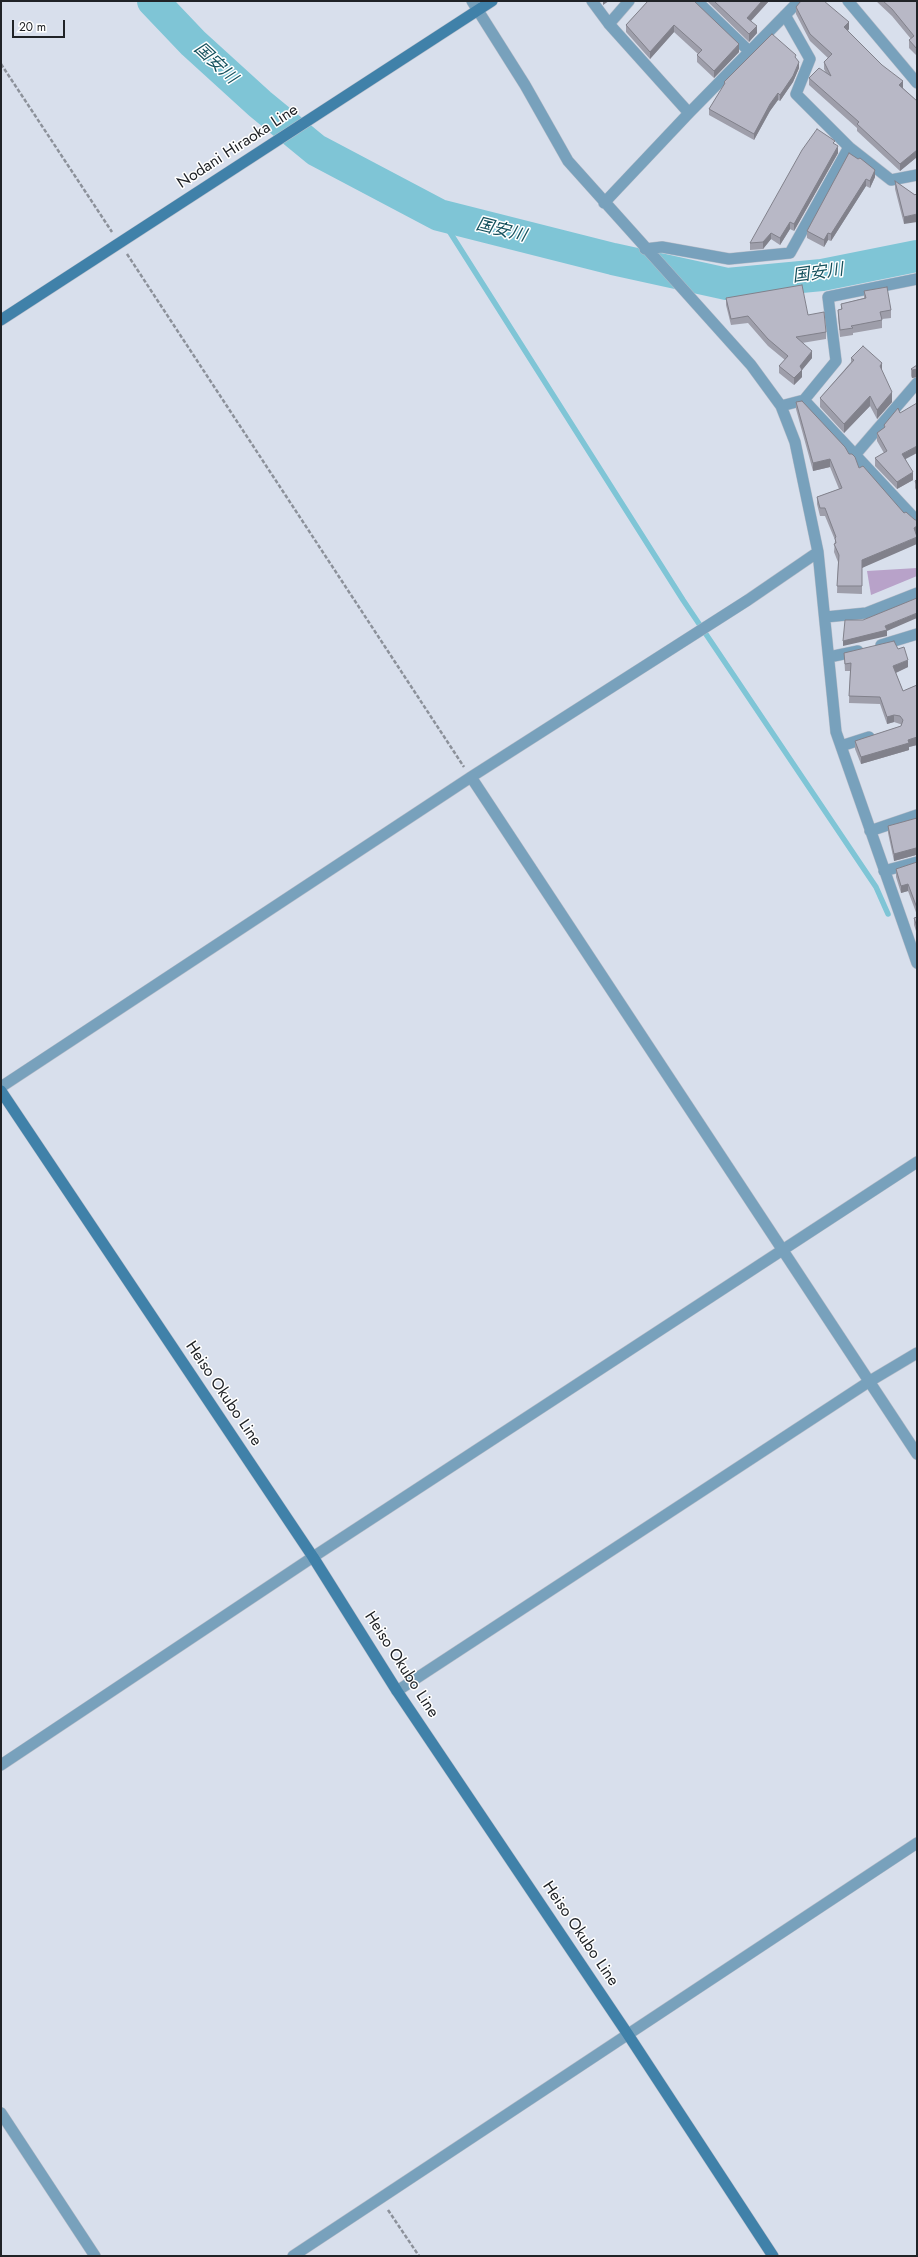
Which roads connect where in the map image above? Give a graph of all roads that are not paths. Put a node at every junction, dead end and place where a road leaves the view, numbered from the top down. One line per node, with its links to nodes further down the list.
1 (492, 1): 7 (main road, Nodani Hiraoka Line)
2 (592, 1): 9 (street)
3 (629, 1): 9 (street)
4 (697, 1): 10 (street)
5 (799, 1): 8 (street)
6 (848, 1): 11 (street)
7 (474, 6): 15 (street); 18 (main road, Nodani Hiraoka Line)
8 (785, 16): 10 (street); 13 (street)
9 (608, 24): 12 (street)
10 (750, 52): 12 (street)
11 (917, 83)
12 (689, 113): 15 (street)
13 (849, 147): 14 (street); 16 (street)
14 (917, 175)
15 (604, 203): 16 (street)
16 (645, 249): 21 (street)
17 (917, 279): 20 (street)
18 (1, 320)
19 (917, 383): 22 (street)
20 (804, 400): 21 (street); 22 (street)
21 (781, 406): 24 (street)
22 (855, 455): 23 (street)
23 (917, 521)
24 (818, 552): 26 (street); 31 (street)
25 (917, 593): 26 (street)
26 (826, 617): 28 (street)
27 (917, 634): 28 (street)
28 (829, 657): 30 (street)
29 (882, 733): 30 (street)
30 (841, 746): 33 (street)
31 (470, 777): 37 (street); 40 (street)
32 (917, 815): 33 (street)
33 (870, 831): 35 (street)
34 (917, 862): 35 (street)
35 (884, 872): 36 (street)
36 (917, 963)
37 (1, 1088)
38 (1, 1092): 44 (main road, Heiso Okubo Line)
39 (917, 1162): 40 (street)
40 (782, 1251): 42 (street); 44 (street)
41 (917, 1353): 42 (street)
42 (870, 1381): 43 (street); 45 (street)
43 (917, 1454)
44 (314, 1557): 45 (main road, Heiso Okubo Line); 46 (street)
45 (397, 1691): 48 (main road, Heiso Okubo Line)
46 (1, 1765)
47 (917, 1843): 48 (street)
48 (627, 2033): 51 (street); 52 (main road, Heiso Okubo Line)
49 (1, 2113): 50 (street)
50 (95, 2256)
51 (293, 2256)
52 (773, 2256)

